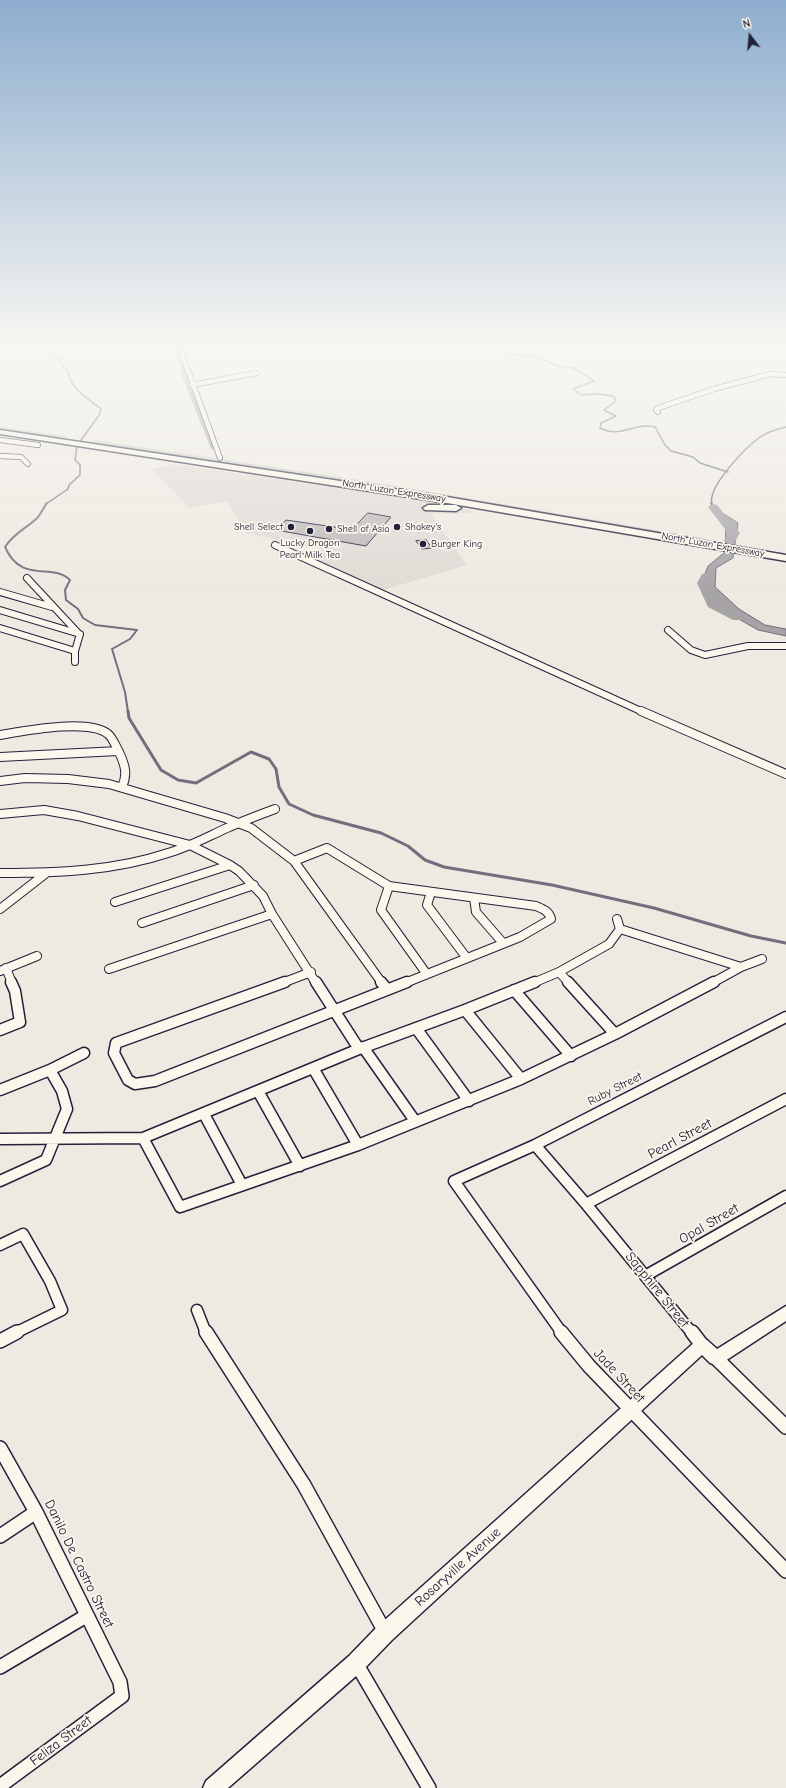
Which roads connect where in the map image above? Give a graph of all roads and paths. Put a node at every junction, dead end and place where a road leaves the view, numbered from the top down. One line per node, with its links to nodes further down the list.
1 (2, 426): 4 (highway, North Luzon Expressway)
2 (208, 426): 9 (street)
3 (0, 432): 4 (highway, North Luzon Expressway)
4 (67, 438): 6 (highway, North Luzon Expressway)
5 (0, 440): 7 (street)
6 (88, 442): 9 (highway, North Luzon Expressway); 11 (highway); 13 (highway, North Luzon Expressway)
7 (38, 445)
8 (0, 456): 10 (street)
9 (220, 458): 14 (highway, North Luzon Expressway)
10 (28, 464)
11 (218, 474)
12 (428, 508): 13 (highway)
13 (615, 528): 14 (highway, North Luzon Expressway)
14 (705, 540): 16 (highway, North Luzon Expressway)
15 (275, 545): 32 (street)
16 (751, 548): 17 (highway, North Luzon Expressway); 18 (highway, North Luzon Expressway)
17 (786, 551)
18 (786, 558)
19 (27, 578): 21 (street)
20 (0, 592): 21 (street)
21 (53, 607): 25 (street)
22 (0, 610): 25 (street)
23 (0, 628): 27 (street)
24 (668, 630): 26 (street)
25 (80, 634): 27 (street)
26 (786, 646)
27 (74, 651): 28 (street)
28 (75, 662)
29 (0, 735): 30 (street)
30 (118, 751): 31 (street); 34 (street)
31 (0, 757)
32 (786, 774)
33 (0, 781): 34 (street)
34 (122, 787): 37 (street)
35 (275, 809): 37 (street)
36 (0, 814): 38 (street)
37 (237, 823): 38 (street); 39 (street)
38 (190, 845): 40 (street); 42 (street)
39 (294, 861): 44 (street); 63 (street)
40 (230, 865): 43 (street); 47 (street)
41 (0, 873): 42 (street)
42 (45, 874): 48 (street)
43 (254, 885): 49 (street); 51 (street)
44 (389, 886): 45 (street); 62 (street)
45 (431, 892): 46 (street); 55 (street)
46 (474, 898): 53 (street); 53 (street)
47 (115, 902)
48 (0, 909)
49 (272, 914): 58 (street); 60 (street)
50 (617, 919): 52 (street)
51 (142, 923)
52 (620, 929): 57 (street); 61 (street)
53 (503, 943): 55 (street)
54 (37, 956): 59 (street)
55 (466, 958): 62 (street)
56 (762, 959): 57 (street)
57 (741, 967): 70 (street)
58 (109, 969)
59 (3, 970): 69 (street)
60 (310, 972): 65 (street); 65 (street)
61 (559, 972): 64 (street); 70 (street)
62 (426, 973): 63 (street)
63 (386, 988): 65 (street)
64 (514, 990): 66 (street); 73 (street)
65 (333, 1010): 71 (street)
66 (465, 1010): 68 (street); 76 (street)
67 (786, 1017): 87 (street, Ruby Street)
68 (416, 1028): 71 (street); 80 (street)
69 (0, 1030)
70 (615, 1034): 73 (street)
71 (361, 1048): 74 (street); 82 (street)
72 (84, 1053): 75 (street)
73 (570, 1056): 76 (street)
74 (313, 1068): 78 (street); 86 (street)
75 (50, 1070): 77 (street); 85 (street)
76 (521, 1079): 80 (street)
77 (0, 1090)
78 (258, 1091): 81 (street); 88 (street)
79 (786, 1099): 93 (street, Pearl Street)
80 (469, 1101): 82 (street)
81 (204, 1114): 83 (street); 91 (street)
82 (415, 1121): 86 (street)
83 (143, 1138): 85 (street); 91 (street)
84 (0, 1139): 85 (street)
85 (55, 1140): 89 (street)
86 (358, 1145): 88 (street)
87 (535, 1145): 90 (street, Ruby Street); 93 (street, Sapphire Street)
88 (300, 1166): 91 (street)
89 (0, 1181)
90 (454, 1181): 101 (street, Jade Street)
91 (242, 1185)
92 (786, 1196): 95 (street, Opal Street)
93 (586, 1204): 95 (street, Sapphire Street)
94 (0, 1245): 98 (street)
95 (645, 1276): 99 (street, Sapphire Street)
96 (197, 1310): 108 (street)
97 (786, 1313): 100 (street)
98 (0, 1340)
99 (702, 1345): 100 (street, Sapphire Street); 101 (street, Rosaryville Avenue)
100 (716, 1358): 102 (street, Sapphire Street)
101 (631, 1411): 106 (street, Jade Street); 108 (street, Rosaryville Avenue)
102 (786, 1427)
103 (0, 1448): 104 (street, Danilo De Castro Street)
104 (36, 1512): 105 (street); 107 (street, Danilo De Castro Street)
105 (0, 1536)
106 (786, 1571)
107 (86, 1616): 110 (street); 111 (street, Danilo De Castro Street)
108 (386, 1633): 109 (street, Rosaryville Avenue)
109 (356, 1663): 113 (street, Rosaryville Avenue); 114 (street)
110 (0, 1667)
111 (122, 1696): 112 (street, Feliza Street)
112 (0, 1786)
113 (213, 1788)
114 (429, 1788)

